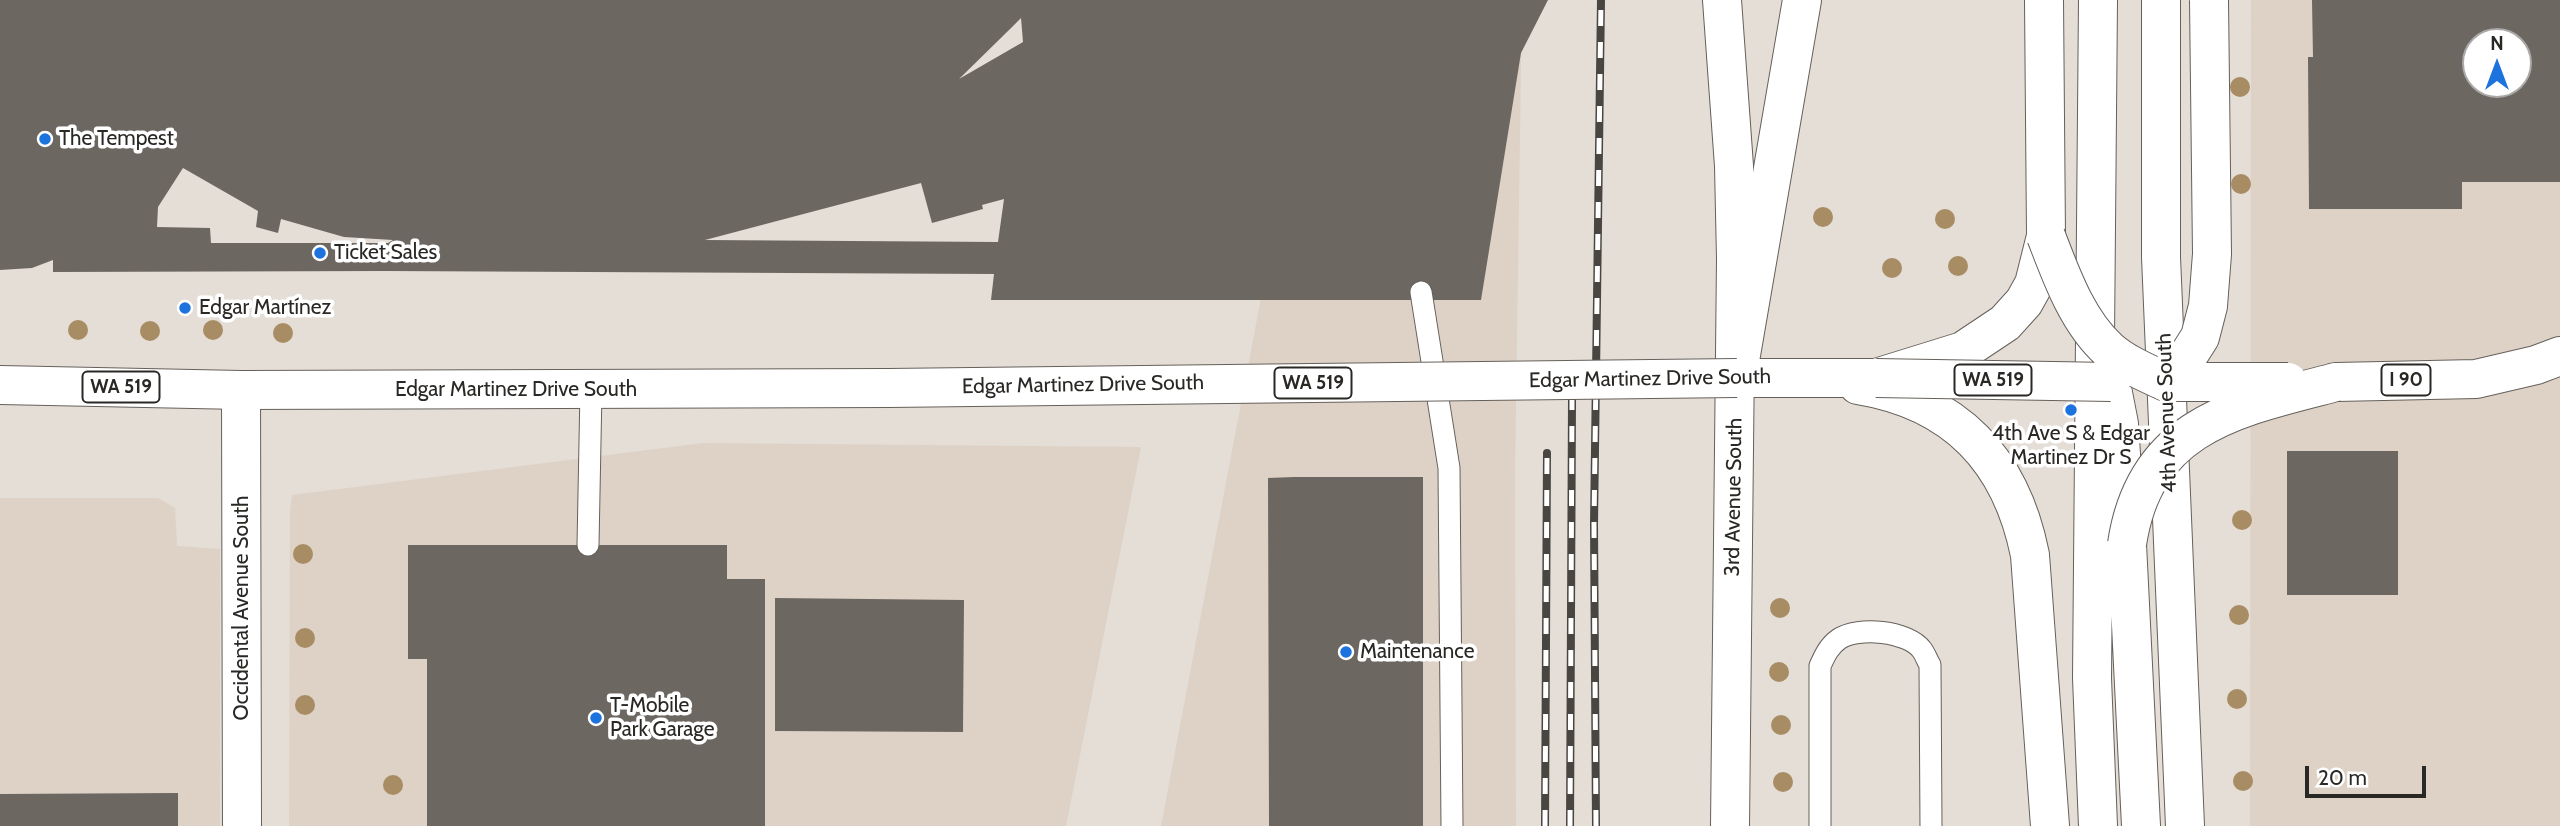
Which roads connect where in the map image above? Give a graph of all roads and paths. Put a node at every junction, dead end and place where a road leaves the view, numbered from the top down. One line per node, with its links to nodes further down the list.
1 (1722, 0): 23 (main road, 3rd Avenue South)
2 (1802, 0): 10 (main road)
3 (2044, 0): 7 (main road)
4 (2098, 0): 27 (main road)
5 (2161, 0): 29 (main road, 4th Avenue South)
6 (2209, 0): 14 (main road, bridge)
7 (2046, 236): 12 (main road, bridge); 14 (main road, bridge)
8 (1421, 292): 22 (lane)
9 (2560, 356): 15 (main road, I 90)
10 (1737, 378): 11 (main road, Edgar Martinez Drive South / WA 519); 18 (main road, Edgar Martinez Drive South / WA 519, bridge)
11 (1815, 378): 12 (main road, Edgar Martinez Drive South / WA 519); 26 (main road)
12 (1876, 378): 13 (main road, Edgar Martinez Drive South / WA 519, bridge)
13 (2111, 382): 14 (main road, Edgar Martinez Drive South, bridge); 20 (main road, bridge)
14 (2166, 382): 15 (main road, Edgar Martinez Drive South, bridge)
15 (2336, 382): 20 (main road, bridge)
16 (0, 385): 17 (main road, Edgar Martinez Drive South / WA 519)
17 (242, 390): 18 (main road, Edgar Martinez Drive South / WA 519); 21 (main road, Occidental Avenue South)
18 (591, 390): 19 (lane)
19 (588, 544)
20 (2127, 544): 28 (main road)
21 (242, 826)
22 (1452, 826)
23 (1730, 826)
24 (1820, 826): 25 (lane)
25 (1931, 826)
26 (2050, 826)
27 (2098, 826)
28 (2141, 826)
29 (2185, 826)

